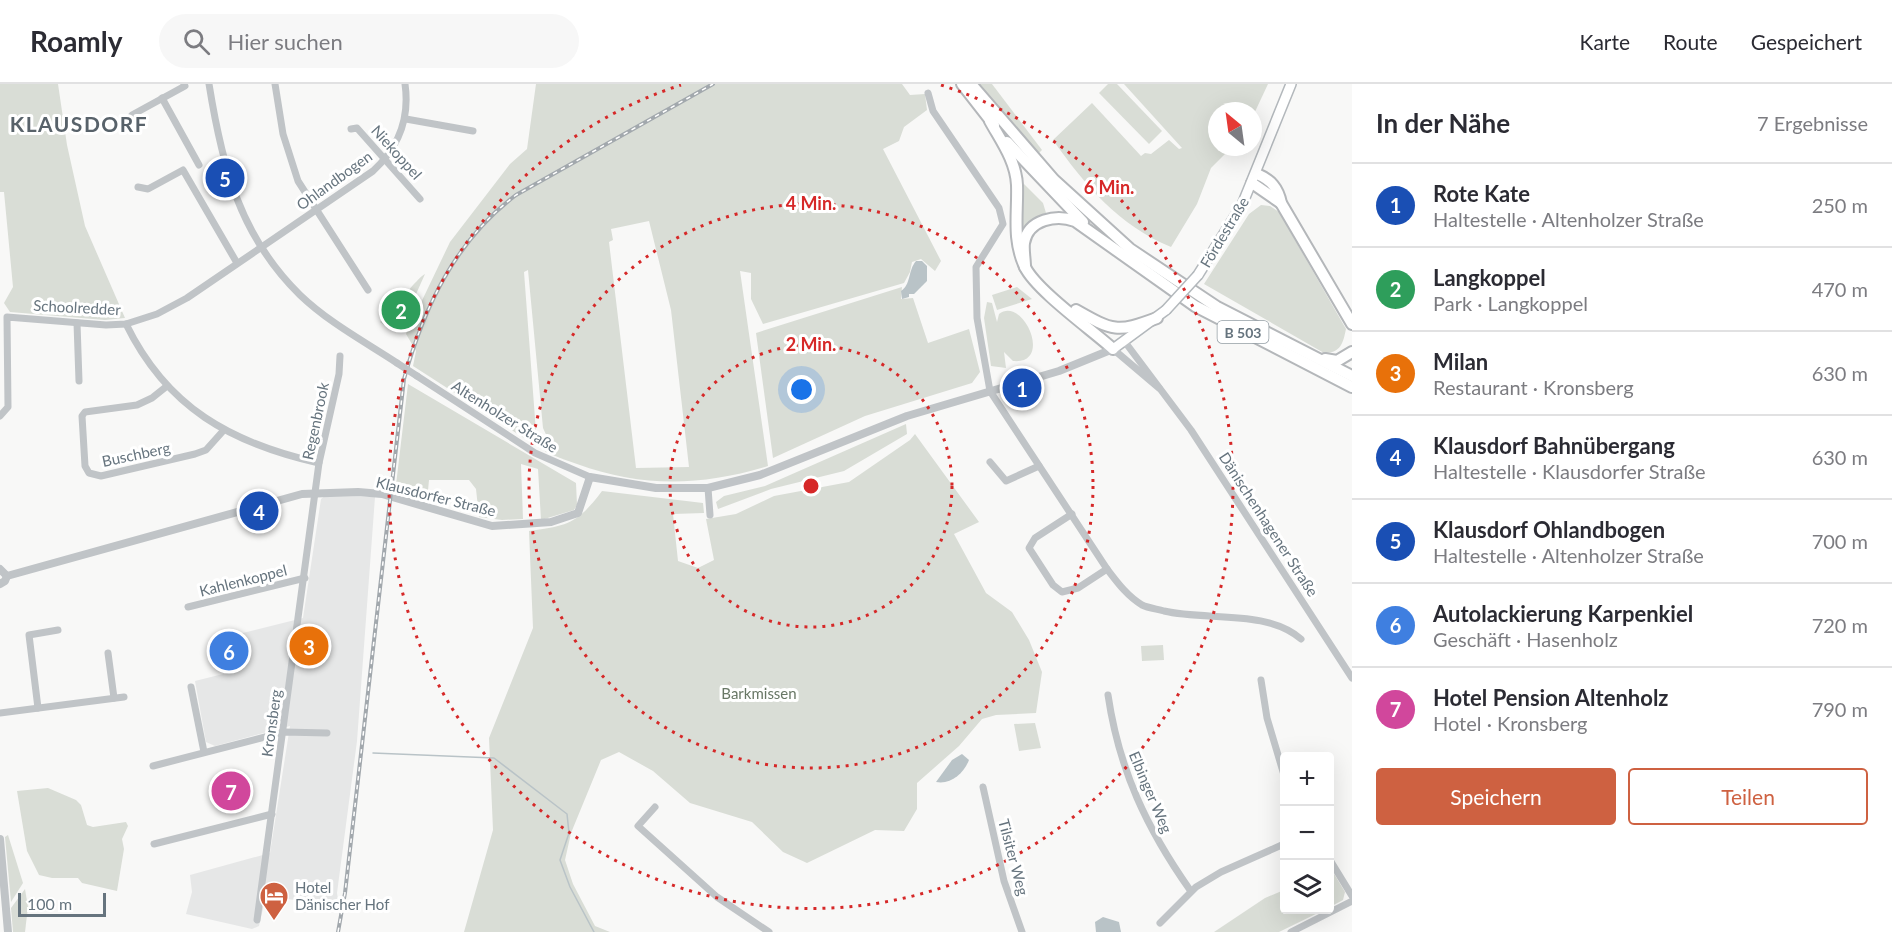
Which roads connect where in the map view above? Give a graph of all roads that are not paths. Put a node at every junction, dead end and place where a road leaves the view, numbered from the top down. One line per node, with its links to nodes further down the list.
1 (184, 84): 9 (street)
2 (209, 84): 21 (street, Altenholzer Straße)
3 (275, 84): 20 (street)
4 (405, 84): 11 (street, Ohlandbogen)
5 (962, 84): 12 (highway, B 503)
6 (971, 84): 36 (highway, B 503)
7 (1291, 84): 17 (main road, Fördestraße)
8 (928, 93): 42 (street)
9 (162, 99): 10 (street); 16 (street)
10 (132, 115)
11 (406, 119): 14 (street); 15 (street, Ohlandbogen)
12 (990, 121): 23 (highway); 24 (highway, B 503)
13 (351, 129): 15 (street, Niekoppel)
14 (473, 131)
15 (386, 159): 19 (street, Niekoppel); 20 (street, Ohlandbogen)
16 (199, 165)
17 (1254, 179): 27 (main road, Fördestraße, bridge); 30 (highway)
18 (138, 188): 22 (street)
19 (420, 198)
20 (315, 210): 21 (street, Ohlandbogen); 25 (street)
21 (261, 247): 22 (street, Schoolredder); 48 (street, Altenholzer Straße, bridge)
22 (237, 263): 29 (street, Schoolredder)
23 (1025, 267): 24 (highway); 26 (highway)
24 (1138, 268): 40 (highway, B 503)
25 (368, 290)
26 (1055, 298): 31 (highway); 33 (highway)
27 (1161, 314): 31 (highway); 32 (main road, Fördestraße)
28 (77, 323): 29 (street, Schoolredder); 38 (street); 43 (street, Schoolredder)
29 (126, 324): 39 (street)
30 (1352, 324)
31 (1105, 327): 33 (highway)
32 (1125, 342): 33 (main road, Fördestraße); 41 (street, Dänischenhagener Straße)
33 (1113, 349): 41 (street, Dänischenhagener Straße); 42 (street, Altenholzer Straße)
34 (1352, 352): 36 (highway)
35 (340, 356): 45 (street, Regenbrook)
36 (1320, 358): 37 (highway, B 503)
37 (1352, 376)
38 (79, 381)
39 (167, 386): 44 (street); 44 (street, Buschberg)
40 (1352, 387)
41 (1160, 388): 62 (street, Dänischenhagener Straße)
42 (990, 391): 47 (street); 49 (street, Altenholzer Straße)
43 (0, 416)
44 (223, 431): 45 (street)
45 (320, 462): 50 (street, Regenbrook)
46 (990, 462): 47 (street)
47 (1040, 466): 52 (street)
48 (590, 477): 49 (street, Altenholzer Straße); 50 (street, Klausdorfer Straße)
49 (708, 488): 51 (street)
50 (317, 493): 55 (street, Klausdorfer Straße); 56 (street, Kronsberg)
51 (710, 514)
52 (1072, 514): 54 (street); 54 (street)
53 (0, 569): 55 (street)
54 (1107, 569): 60 (street)
55 (7, 576): 57 (street)
56 (305, 578): 58 (street, Kahlenkoppel); 70 (street, Kronsberg)
57 (0, 584)
58 (188, 607)
59 (58, 630): 68 (street)
60 (1301, 639)
61 (108, 653): 67 (street)
62 (1352, 678)
63 (1261, 680): 73 (street)
64 (191, 687): 72 (street)
65 (1108, 694): 82 (street, Elbinger Weg)
66 (124, 697): 67 (street)
67 (114, 698): 68 (street)
68 (38, 708): 69 (street)
69 (0, 713)
70 (284, 732): 71 (street); 72 (street); 77 (street, Kronsberg)
71 (327, 733)
72 (204, 752): 74 (street)
73 (1280, 762)
74 (153, 766)
75 (983, 787): 91 (street, Tilsiter Weg)
76 (655, 807): 90 (street)
77 (272, 814): 79 (street); 86 (street, Kronsberg)
78 (0, 839): 85 (street)
79 (154, 843)
80 (1280, 846): 82 (street)
81 (1334, 868): 83 (street)
82 (1191, 890): 87 (street)
83 (1352, 896)
84 (1352, 901): 88 (street)
85 (3, 907): 89 (street)
86 (257, 920)
87 (1160, 923)
88 (1305, 929): 92 (street)
89 (8, 932)
90 (769, 932)
91 (1022, 932)
92 (1291, 932)

